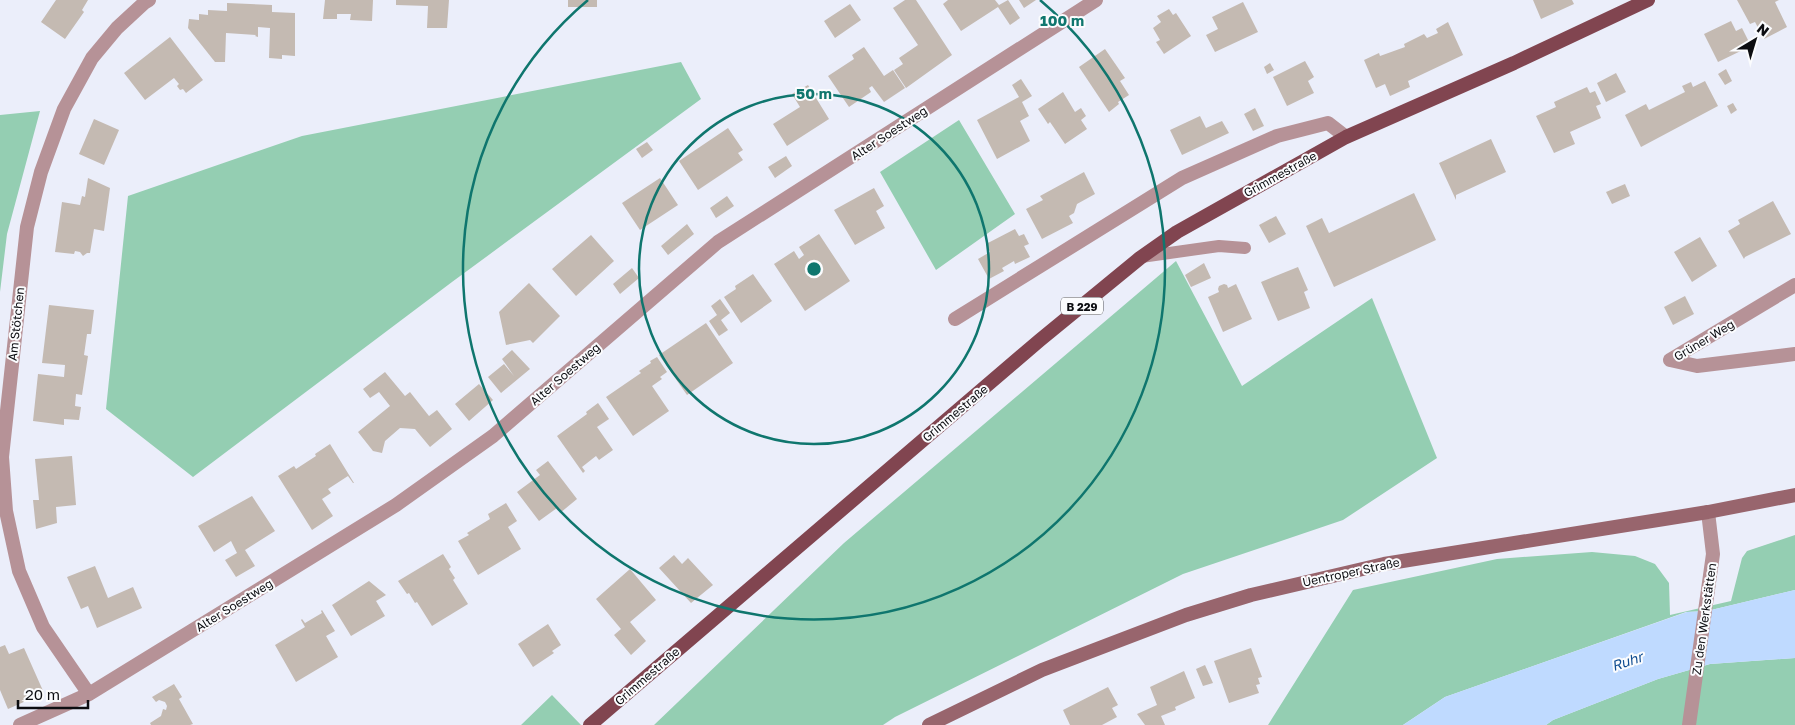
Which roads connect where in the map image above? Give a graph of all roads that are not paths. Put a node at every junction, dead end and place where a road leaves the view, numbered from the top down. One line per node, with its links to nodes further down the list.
1 (149, 0): 12 (street, Am Stötchen)
2 (1096, 0): 12 (street, Alter Soestweg)
3 (1648, 0): 4 (main road, Grimmestraße / B 229)
4 (1346, 137): 6 (main road, Grimmestraße / B 229); 8 (street)
5 (1245, 248): 6 (lane)
6 (1140, 258): 14 (main road, Grimmestraße / B 229)
7 (1795, 285): 9 (street, Grüner Weg)
8 (955, 319)
9 (1795, 354)
10 (1795, 495): 11 (main road, Uentroper Straße)
11 (1708, 512): 15 (main road, Uentroper Straße); 16 (street, Zu den Werkstätten)
12 (89, 694): 13 (street, Alter Soestweg)
13 (20, 725)
14 (590, 725)
15 (929, 725)
16 (1689, 725)

